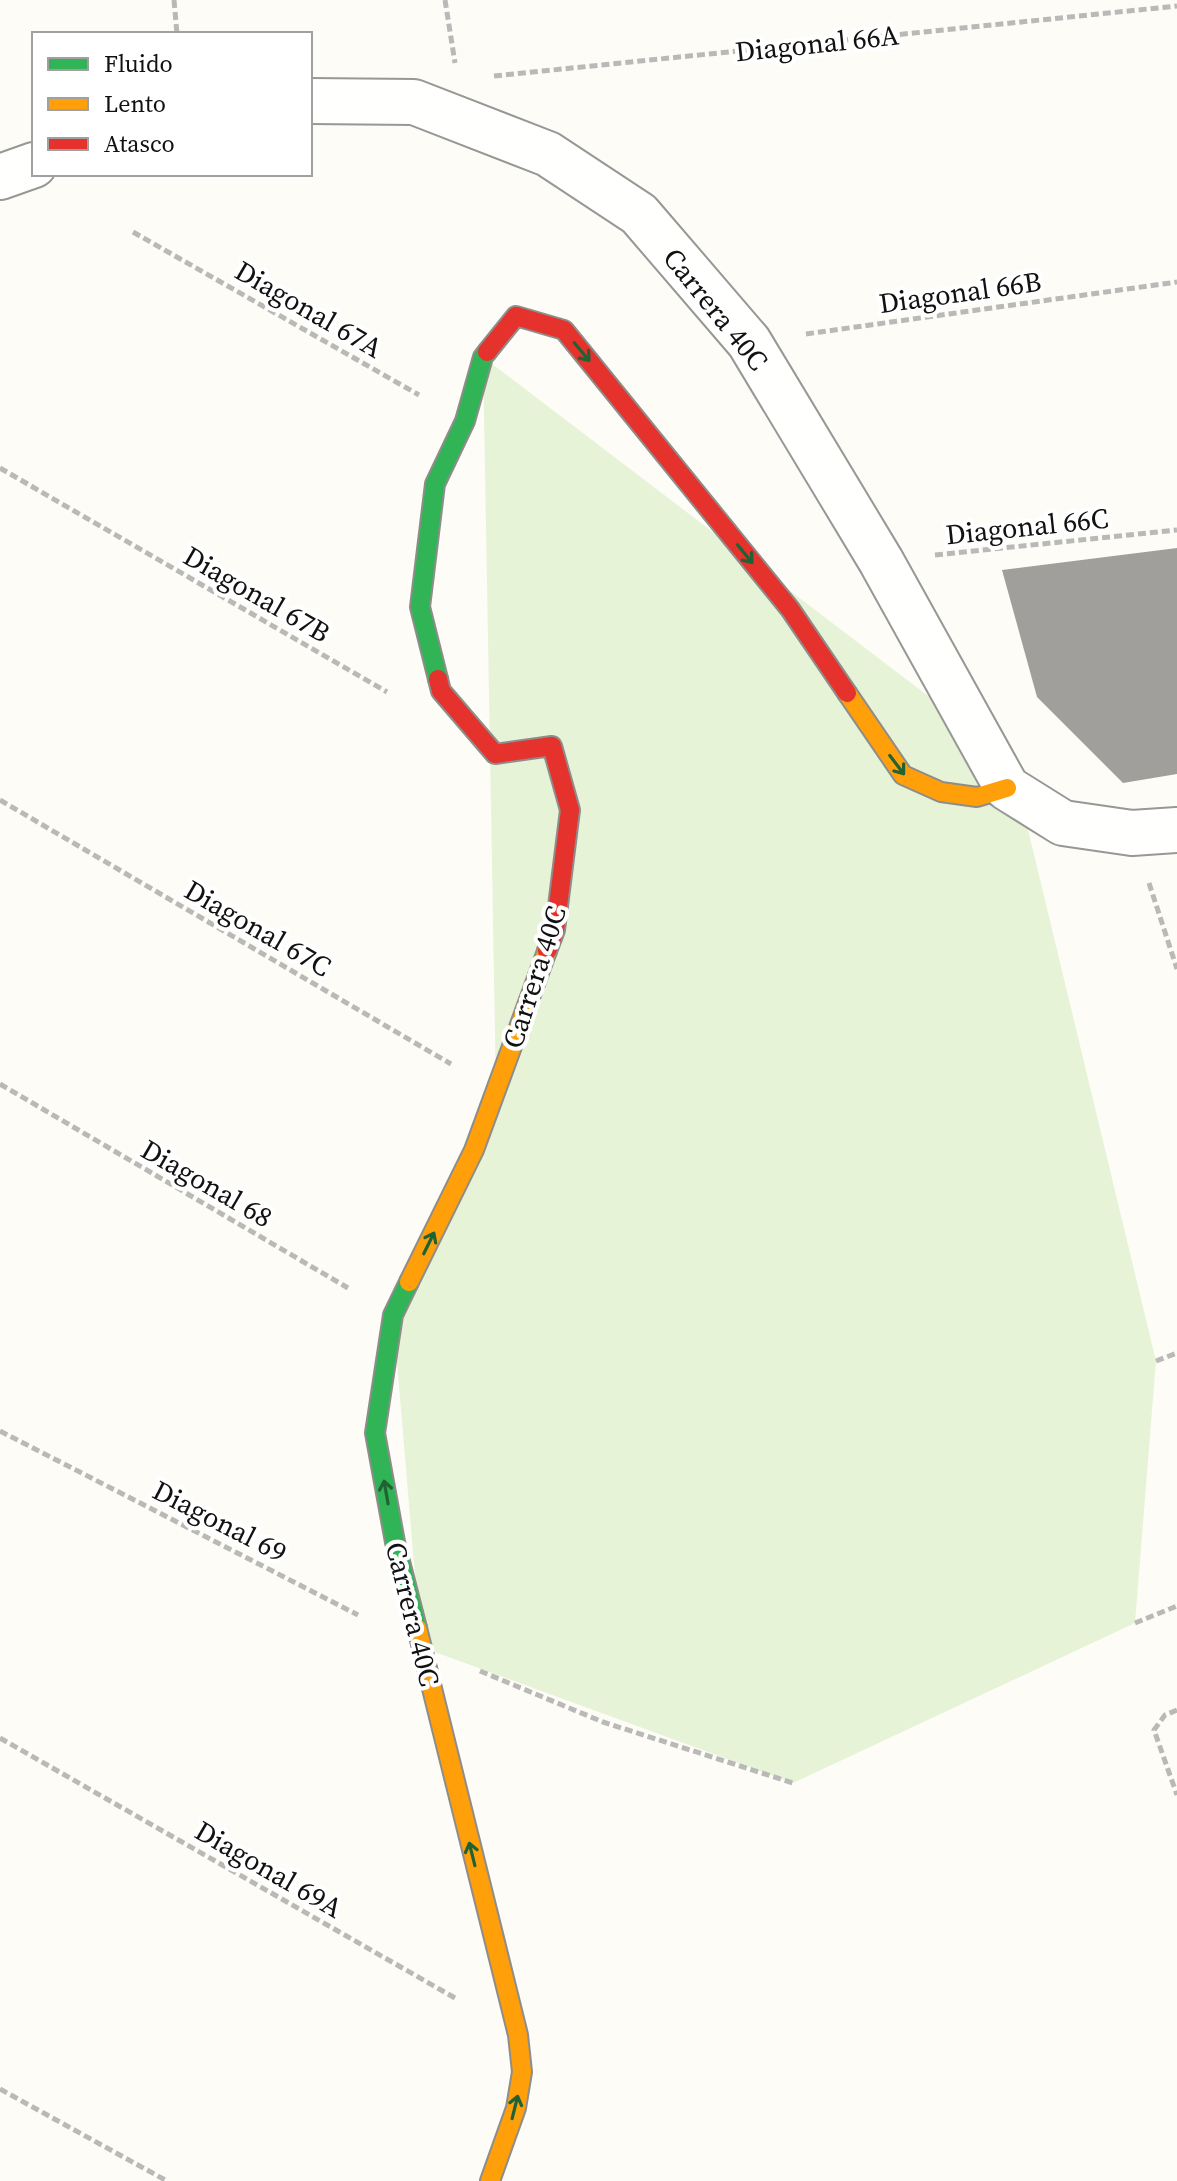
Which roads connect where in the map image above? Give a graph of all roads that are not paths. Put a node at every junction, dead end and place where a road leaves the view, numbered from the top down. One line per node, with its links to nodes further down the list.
1 (312, 101): 4 (street, Carrera 40C)
2 (32, 166): 3 (street)
3 (0, 177)
4 (1007, 788): 5 (street, Carrera 40C); 6 (street, Carrera 40C, one-way to 4)
5 (1177, 830)
6 (490, 2181)

